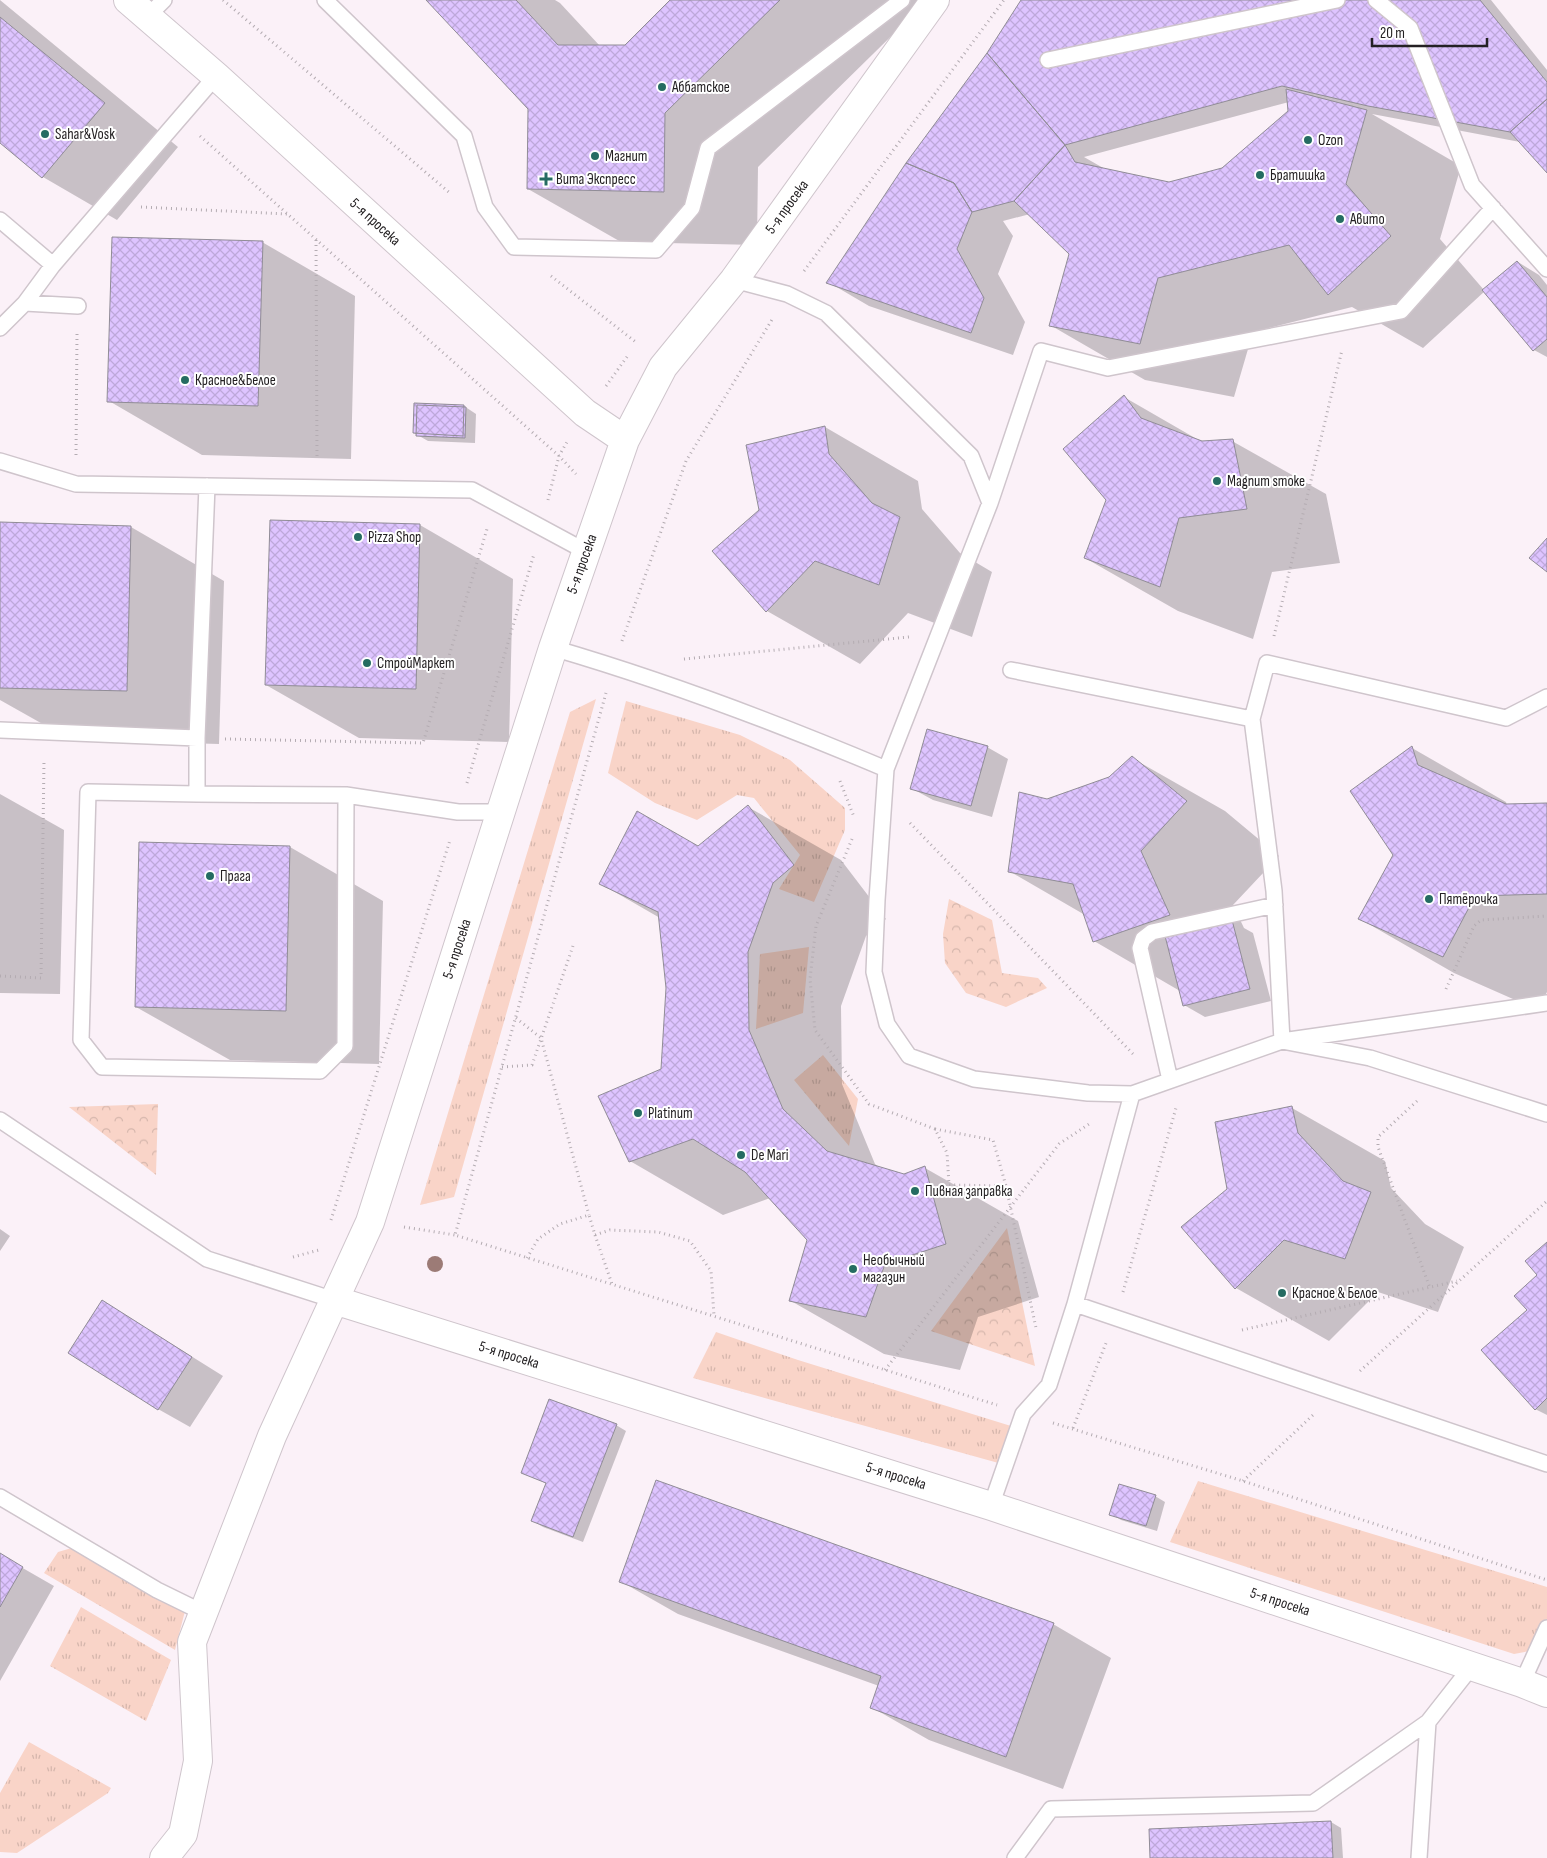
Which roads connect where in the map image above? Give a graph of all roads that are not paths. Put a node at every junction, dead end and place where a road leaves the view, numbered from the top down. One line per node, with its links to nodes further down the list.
1 (902, 0): 5 (lane)
2 (935, 0): 13 (street, 5-я просека)
3 (1337, 0): 7 (lane)
4 (1376, 0): 9 (lane)
5 (327, 1)
6 (146, 5): 8 (street, 5-я просека)
7 (1048, 60)
8 (216, 76): 11 (lane); 17 (street, 5-я просека)
9 (1493, 208): 12 (lane); 20 (lane)
10 (0, 220): 11 (lane)
11 (53, 265): 14 (lane)
12 (1547, 269)
13 (734, 280): 17 (street, 5-я просека); 20 (lane)
14 (25, 303): 15 (lane); 16 (lane)
15 (78, 306)
16 (0, 328)
17 (625, 440): 21 (street, 5-я просека)
18 (0, 460): 19 (lane)
19 (207, 486): 21 (lane); 27 (lane)
20 (990, 503): 28 (lane)
21 (587, 552): 22 (street, 5-я просека)
22 (553, 648): 28 (lane); 31 (street, 5-я просека)
23 (1011, 670): 25 (lane)
24 (1547, 698): 25 (lane)
25 (1252, 719): 32 (lane)
26 (0, 730): 27 (lane)
27 (197, 738): 29 (lane)
28 (886, 769): 36 (lane)
29 (197, 794): 30 (lane); 30 (lane)
30 (346, 795): 31 (lane)
31 (500, 812): 39 (street, 5-я просека)
32 (1275, 905): 34 (lane); 35 (lane)
33 (1547, 1002): 34 (lane)
34 (1282, 1041): 35 (lane); 37 (lane)
35 (1166, 1082): 36 (lane)
36 (1132, 1094): 40 (lane)
37 (1547, 1114)
38 (0, 1120): 39 (lane)
39 (334, 1300): 43 (street, 5-я просека); 44 (street)
40 (1074, 1304): 41 (lane); 43 (lane)
41 (1547, 1464)
42 (0, 1497): 44 (lane)
43 (991, 1506): 46 (street, 5-я просека)
44 (204, 1614): 50 (street)
45 (1547, 1628): 47 (lane)
46 (1472, 1666): 47 (street, 5-я просека); 49 (lane)
47 (1522, 1683): 48 (street, 5-я просека)
48 (1547, 1693)
49 (1428, 1722): 51 (lane); 52 (lane)
50 (164, 1858)
51 (1015, 1858)
52 (1419, 1858)

